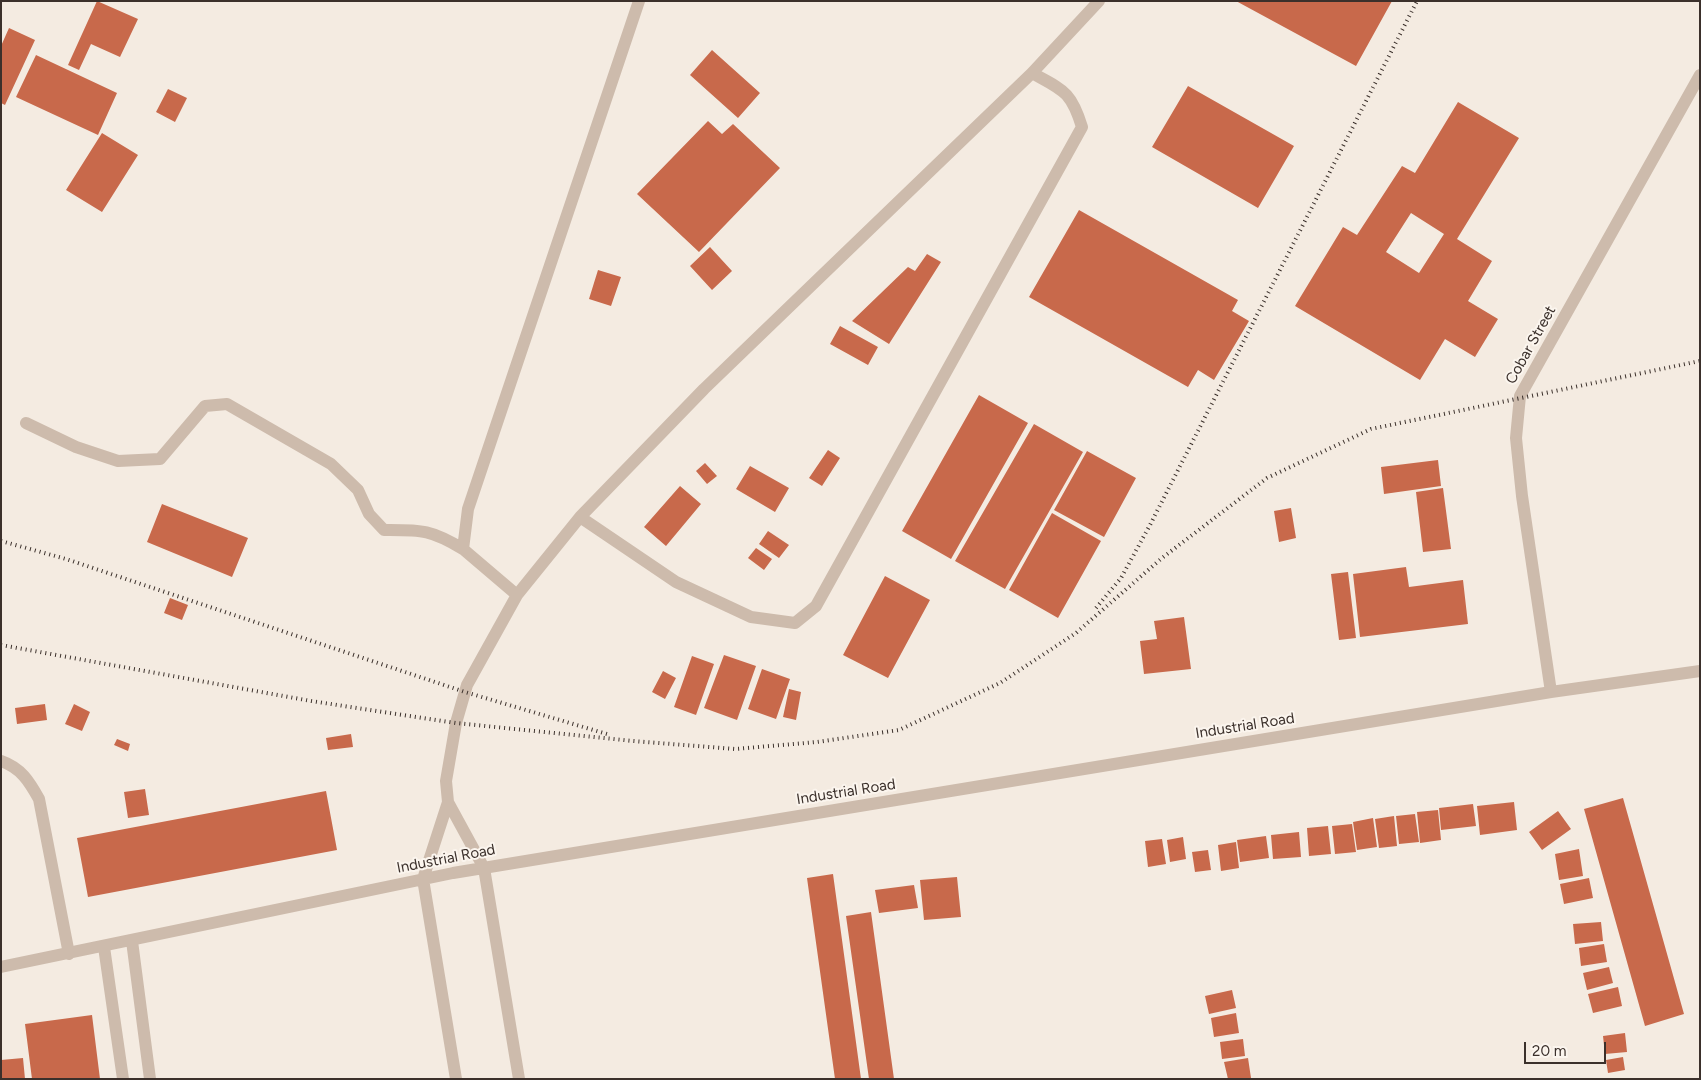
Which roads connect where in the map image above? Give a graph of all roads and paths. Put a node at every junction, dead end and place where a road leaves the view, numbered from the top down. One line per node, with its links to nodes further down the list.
1 (639, 1): 7 (street)
2 (1099, 1): 3 (street)
3 (1032, 73): 6 (street); 6 (street)
4 (1700, 75): 10 (street, Cobar Street)
5 (26, 423): 7 (street)
6 (580, 517): 8 (street)
7 (463, 549): 8 (street)
8 (516, 595): 12 (street)
9 (1700, 671): 10 (street, Industrial Road)
10 (1551, 692): 13 (street, Industrial Road)
11 (1, 761): 17 (street)
12 (448, 802): 13 (street); 14 (street)
13 (484, 868): 14 (street, Industrial Road); 22 (street)
14 (423, 880): 15 (street, Industrial Road); 21 (street)
15 (132, 941): 16 (street, Industrial Road); 20 (street)
16 (104, 947): 17 (street, Industrial Road); 19 (street)
17 (69, 954): 18 (street, Industrial Road)
18 (1, 968)
19 (123, 1079)
20 (150, 1079)
21 (456, 1079)
22 (519, 1079)

